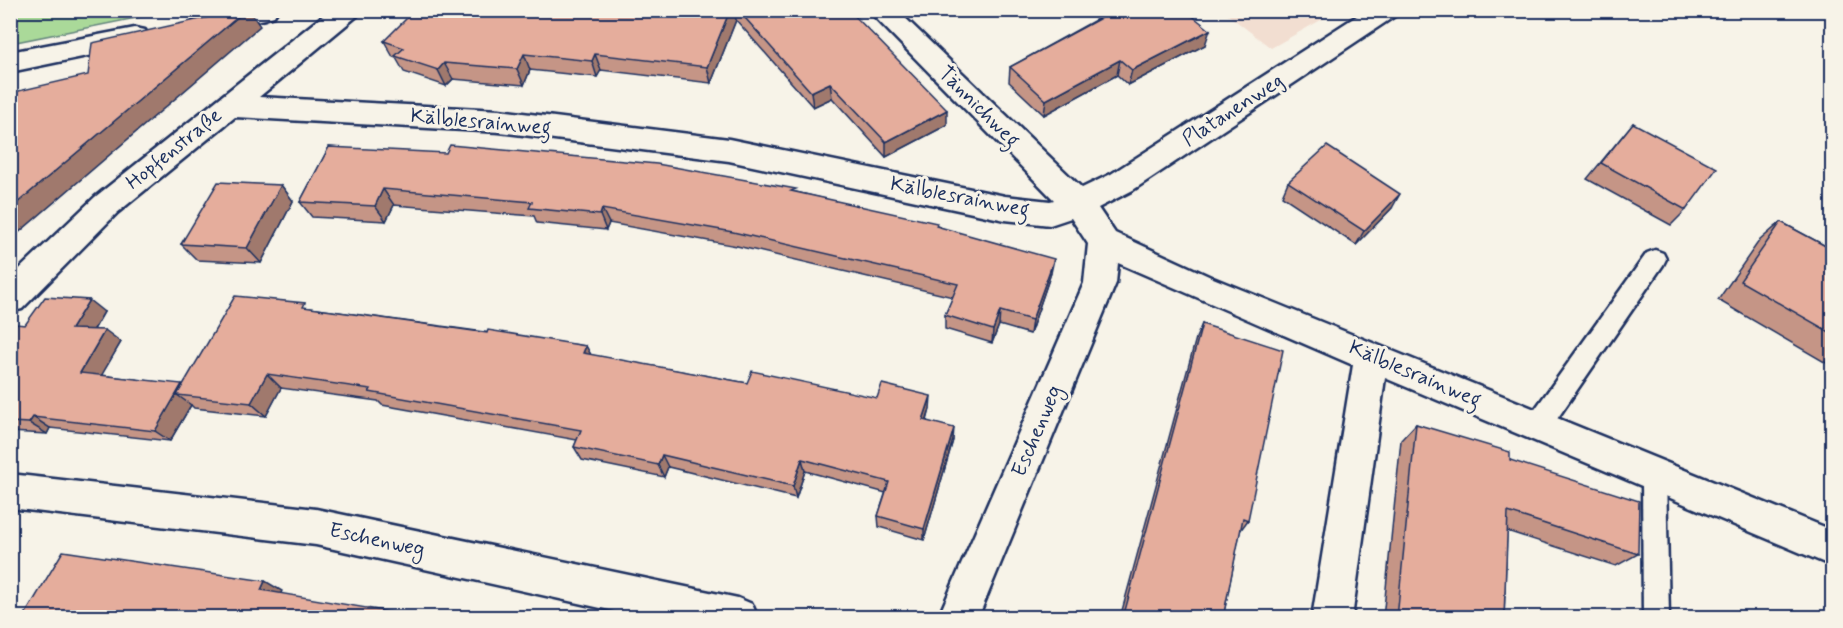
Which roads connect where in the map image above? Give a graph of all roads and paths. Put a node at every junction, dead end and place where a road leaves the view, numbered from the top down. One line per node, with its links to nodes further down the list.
1 (265, 10): 5 (street)
2 (348, 10): 6 (street, Hopfenstraße)
3 (881, 10): 7 (street, Tännichweg)
4 (1386, 10): 7 (street, Platanenweg)
5 (10, 62)
6 (227, 106): 7 (street, Kälblesrainweg); 10 (street, Hopfenstraße)
7 (1078, 204): 8 (street)
8 (1104, 242): 11 (street, Kälblesrainweg); 17 (street, Eschenweg)
9 (1655, 259): 12 (lane)
10 (10, 299)
11 (1371, 355): 12 (street, Kälblesrainweg); 18 (street)
12 (1537, 427): 13 (street, Kälblesrainweg)
13 (1654, 475): 15 (street, Kälblesrainweg); 19 (lane)
14 (10, 491): 16 (street, Eschenweg)
15 (1833, 548)
16 (738, 618)
17 (958, 618)
18 (1332, 618)
19 (1656, 618)

